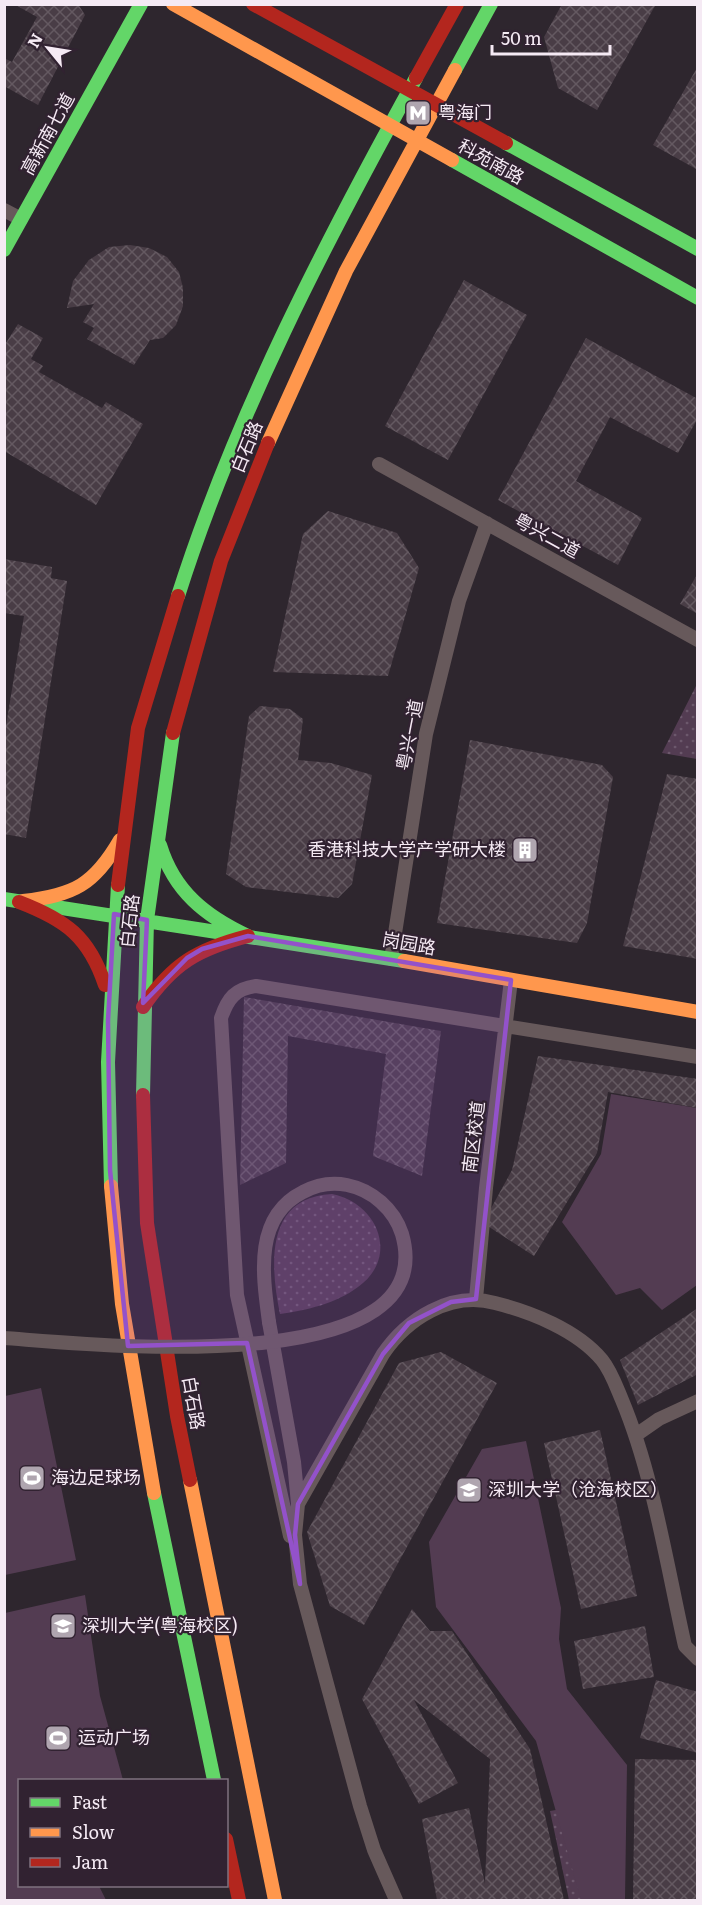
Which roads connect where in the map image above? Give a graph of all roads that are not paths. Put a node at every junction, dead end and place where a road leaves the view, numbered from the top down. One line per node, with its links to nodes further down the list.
1 (141, 4): 11 (main road, 高新南七道)
2 (173, 4): 8 (main road, 科苑南路)
3 (253, 4): 6 (main road, 科苑南路)
4 (457, 4): 6 (main road, 白石路)
5 (491, 4): 7 (main road, 白石路)
6 (409, 91): 7 (main road, 科苑南路); 8 (main road, 白石路)
7 (435, 105): 9 (main road, 白石路); 13 (main road, 科苑南路)
8 (390, 126): 9 (main road, 科苑南路); 18 (main road, 白石路)
9 (416, 140): 14 (main road, 科苑南路); 19 (main road, 白石路)
10 (4, 210): 11 (street)
11 (21, 219): 12 (main road, 高新南七道)
12 (4, 249)
13 (698, 249)
14 (698, 298)
15 (379, 464): 16 (street, 粤兴二道)
16 (487, 523): 17 (street, 粤兴二道); 24 (street, 粤兴一道)
17 (698, 640)
18 (125, 830): 20 (main road); 21 (main road, 白石路)
19 (159, 840): 22 (main road, 白石路); 23 (main road)
20 (12, 900): 21 (main road, 岗园路); 26 (main road)
21 (114, 914): 22 (main road, 岗园路); 26 (main road, 白石路)
22 (147, 920): 23 (main road, 岗园路); 27 (main road, 白石路)
23 (248, 936): 24 (main road, 岗园路); 27 (main road)
24 (391, 959): 25 (main road, 岗园路)
25 (511, 980): 28 (main road, 岗园路); 29 (street, 南区校道)
26 (109, 1001): 38 (main road, 白石路)
27 (143, 1007): 41 (main road, 白石路)
28 (698, 1012)
29 (505, 1027): 30 (street); 31 (street, 南区校道); 36 (street)
30 (698, 1057)
31 (476, 1299): 34 (street); 35 (street)
32 (4, 1338): 35 (street, bridge)
33 (698, 1401): 34 (street)
34 (636, 1435): 37 (street)
35 (298, 1504): 36 (street)
36 (300, 1584): 42 (street)
37 (698, 1659)
38 (214, 1779)
39 (228, 1848): 40 (main road)
40 (239, 1900)
41 (275, 1900)
42 (396, 1900)

